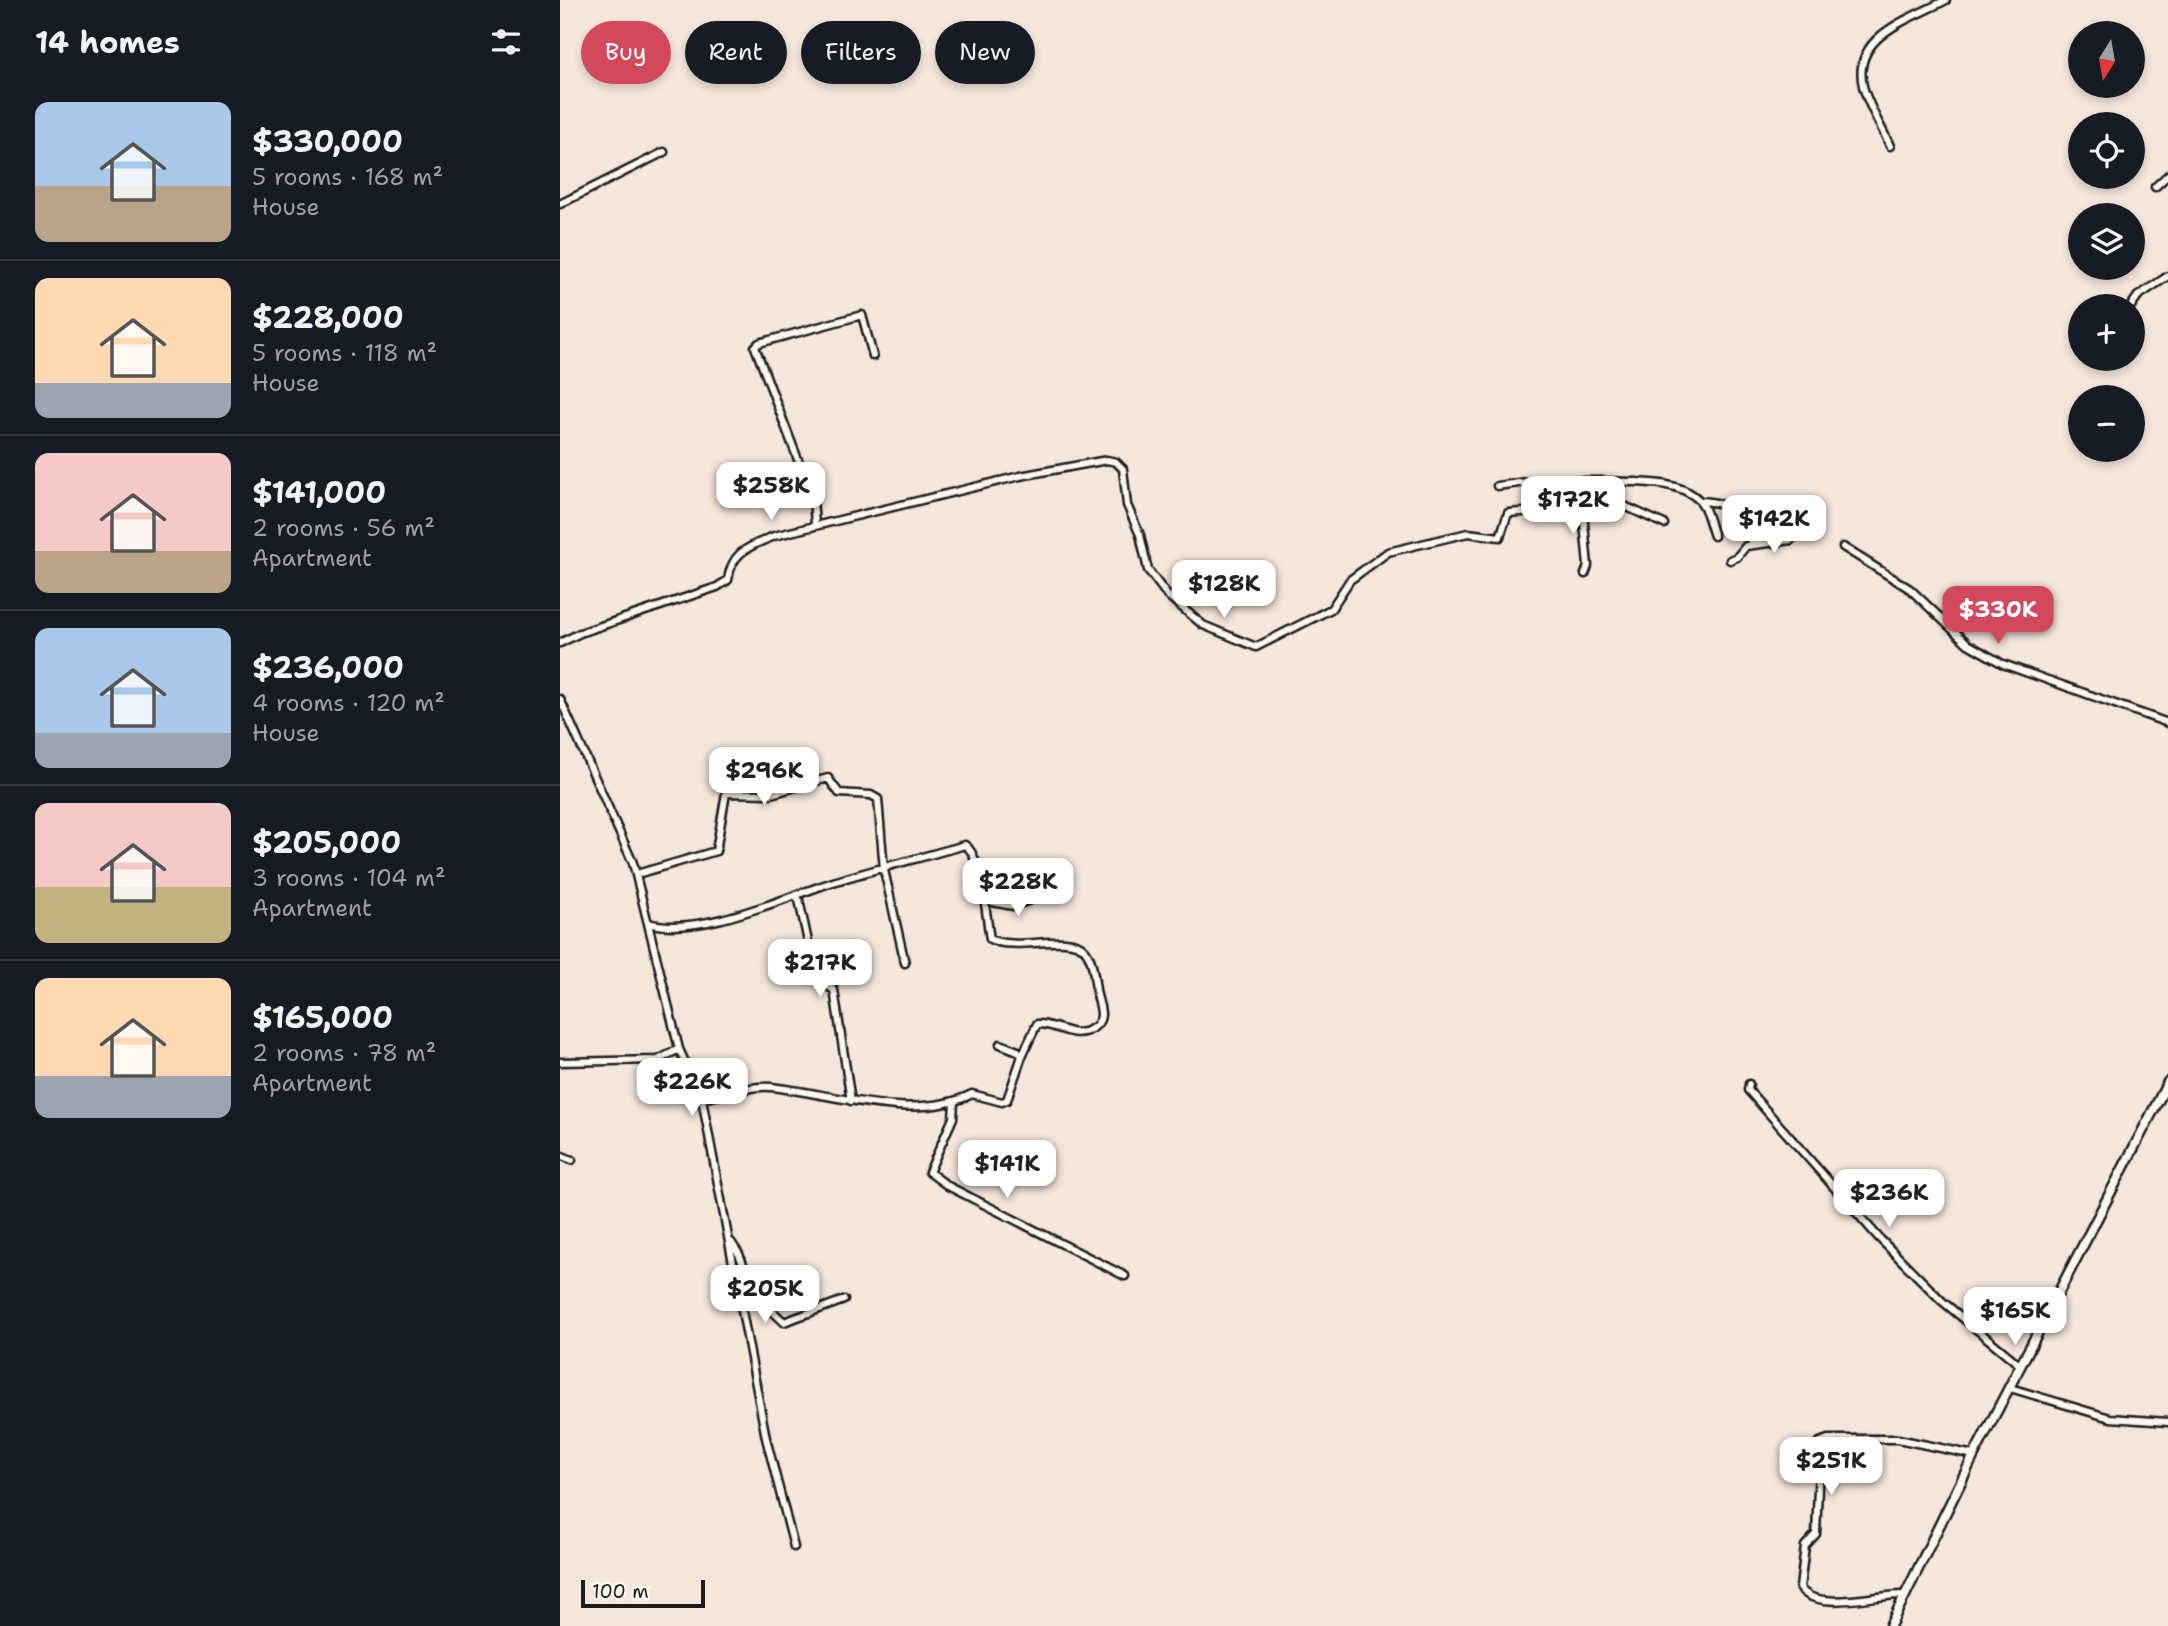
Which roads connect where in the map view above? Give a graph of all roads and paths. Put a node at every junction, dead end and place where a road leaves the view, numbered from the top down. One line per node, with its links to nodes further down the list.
1 (1946, 0): 2 (street)
2 (1890, 146)
3 (664, 152): 6 (street)
4 (2168, 176): 5 (street)
5 (2155, 187)
6 (560, 204)
7 (2168, 276): 8 (street)
8 (2140, 294)
9 (873, 356): 15 (street)
10 (1603, 481): 11 (street); 12 (street); 14 (street)
11 (1497, 486)
12 (1594, 492): 13 (street); 16 (street)
13 (1581, 501): 15 (street); 22 (street)
14 (1701, 501): 17 (street); 19 (street)
15 (815, 524): 23 (street)
16 (1664, 524)
17 (1714, 536)
18 (1791, 540): 19 (street)
19 (1756, 543): 21 (street)
20 (1843, 547): 25 (street)
21 (1730, 560)
22 (1585, 574)
23 (560, 643)
24 (560, 699): 27 (street)
25 (2168, 723)
26 (884, 870): 27 (street); 29 (street); 30 (street); 32 (street)
27 (637, 874): 31 (street)
28 (1055, 891): 30 (street)
29 (795, 895): 31 (street); 40 (street)
30 (982, 900): 35 (street)
31 (648, 923): 34 (street)
32 (905, 963)
33 (1000, 1044): 35 (street)
34 (679, 1049): 36 (street); 39 (street)
35 (1022, 1056): 41 (street)
36 (560, 1062)
37 (2168, 1082): 47 (street)
38 (1749, 1084): 47 (street)
39 (702, 1099): 40 (street); 44 (street)
40 (851, 1101): 41 (street)
41 (954, 1103): 45 (street)
42 (560, 1155): 43 (street)
43 (572, 1160)
44 (730, 1240): 46 (street); 51 (street)
45 (1125, 1276)
46 (844, 1300)
47 (2021, 1366): 48 (street)
48 (2010, 1388): 49 (street); 50 (street)
49 (2168, 1422)
50 (1974, 1455): 52 (street); 52 (street)
51 (794, 1547)
52 (1905, 1595): 53 (street)
53 (1891, 1626)

